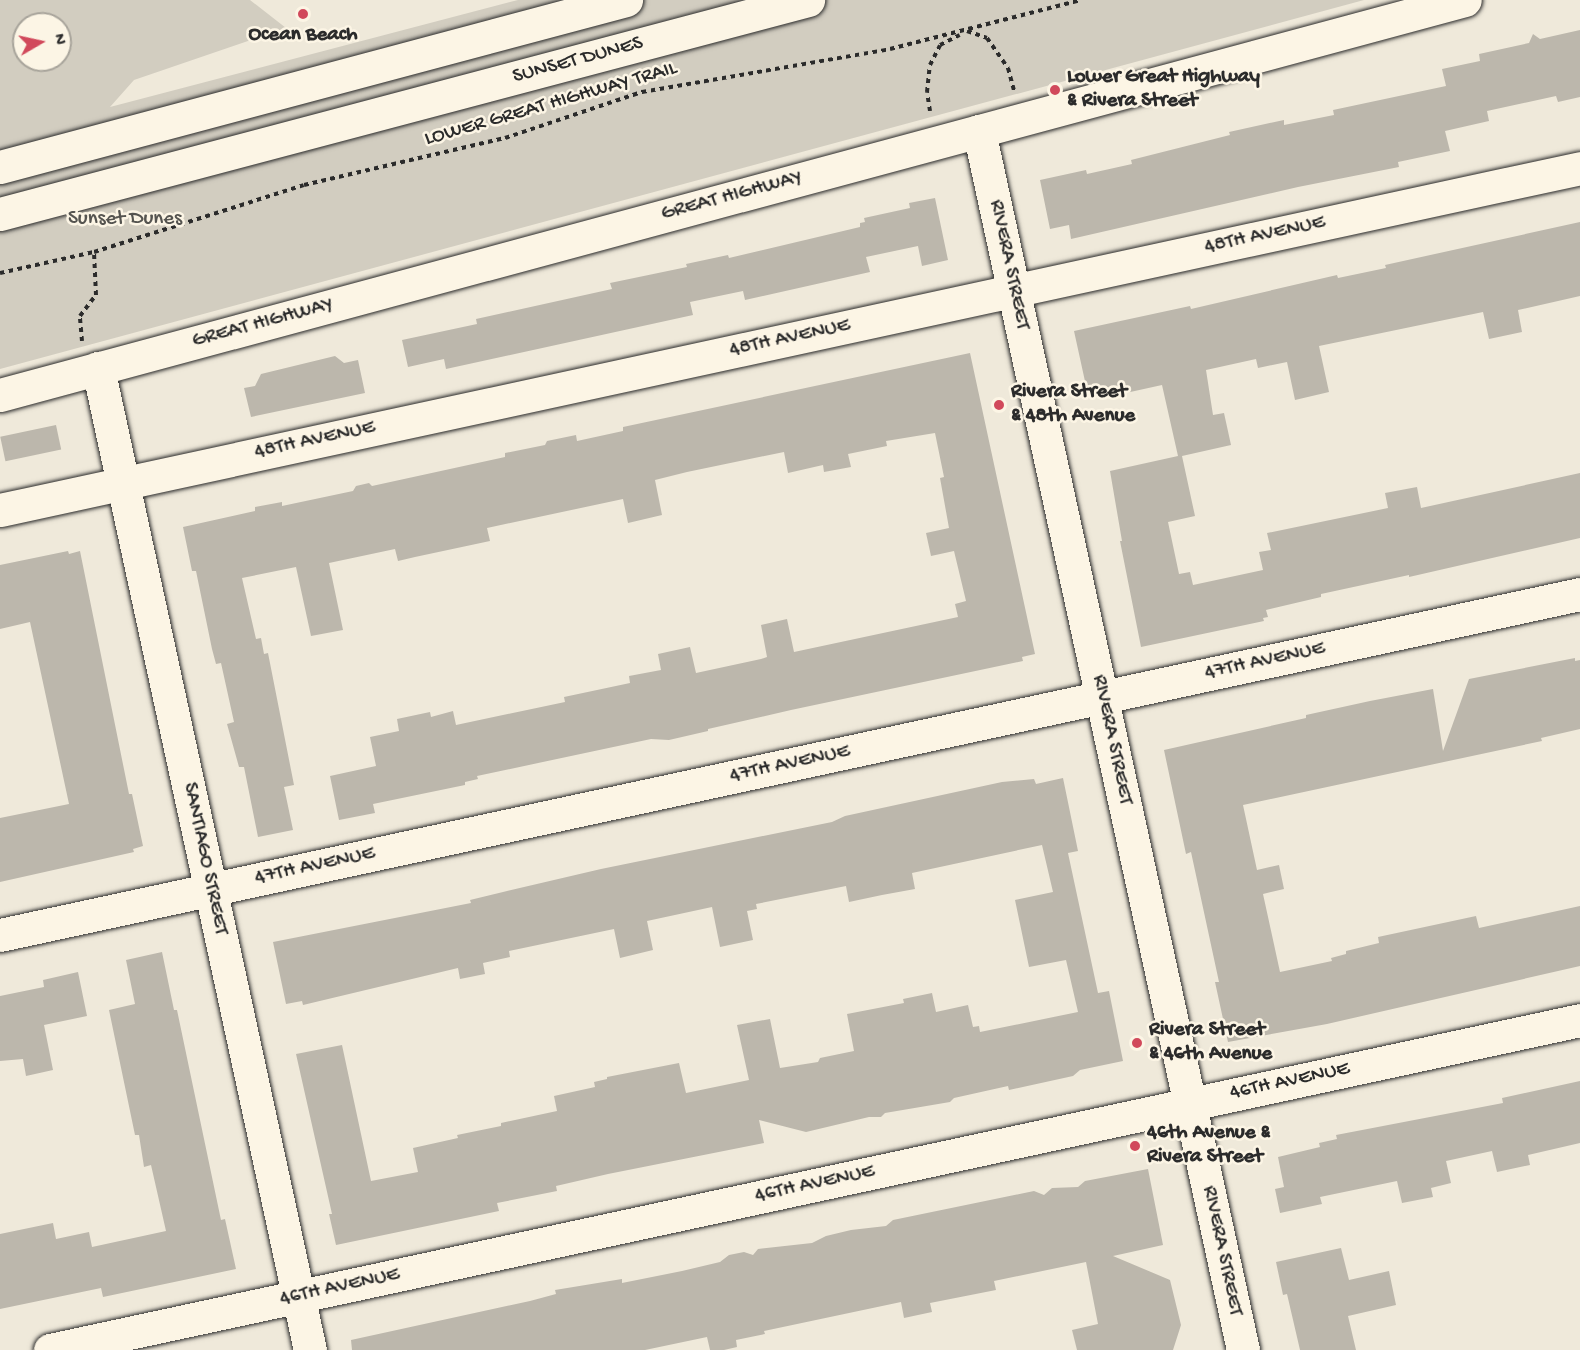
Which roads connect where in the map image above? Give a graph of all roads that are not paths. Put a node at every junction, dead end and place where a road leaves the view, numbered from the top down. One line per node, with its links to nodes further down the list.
1 (626, 0): 5 (street)
2 (808, 0): 7 (street, SUNSET DUNES)
3 (1465, 0): 4 (street, GREAT HIGHWAY)
4 (980, 130): 8 (street, RIVERA STREET); 9 (street, GREAT HIGHWAY)
5 (0, 166)
6 (1580, 168): 8 (street, 48TH AVENUE)
7 (0, 214)
8 (1014, 290): 11 (street, 48TH AVENUE); 14 (street, RIVERA STREET)
9 (98, 368): 10 (street, GREAT HIGHWAY); 11 (street, SANTIAGO STREET)
10 (0, 395)
11 (123, 483): 12 (street, 48TH AVENUE); 15 (street, SANTIAGO STREET)
12 (0, 510)
13 (1580, 594): 14 (street, 47TH AVENUE)
14 (1102, 697): 15 (street, 47TH AVENUE); 18 (street, RIVERA STREET)
15 (210, 890): 16 (street, 47TH AVENUE); 19 (street, SANTIAGO STREET)
16 (0, 935)
17 (1580, 1020): 18 (street, 46TH AVENUE)
18 (1190, 1104): 19 (street, 46TH AVENUE); 22 (street, RIVERA STREET)
19 (298, 1297): 20 (street, 46TH AVENUE); 21 (street, SANTIAGO STREET)
20 (50, 1350)
21 (310, 1350)
22 (1243, 1350)

